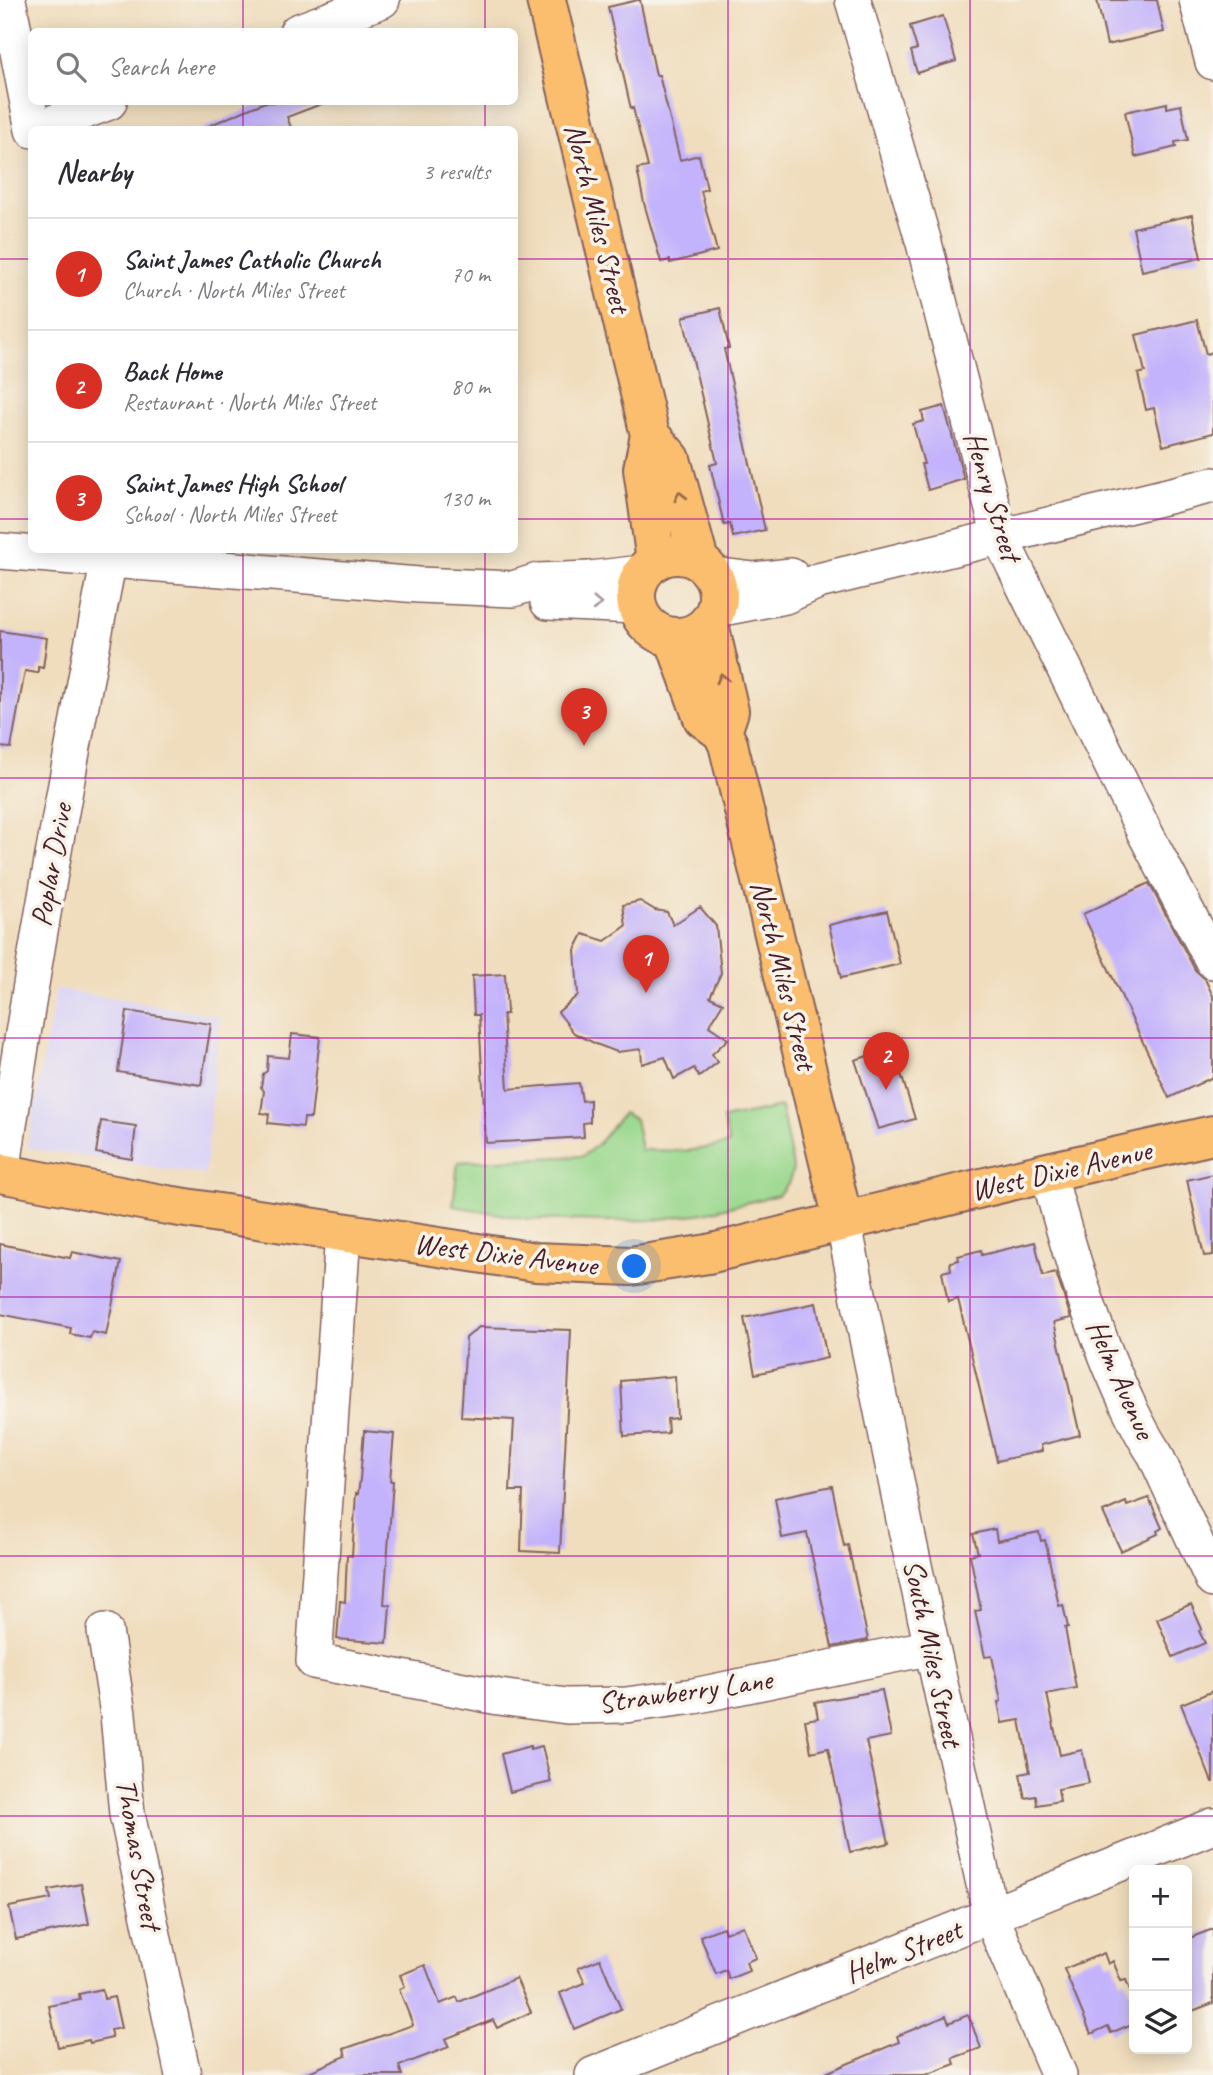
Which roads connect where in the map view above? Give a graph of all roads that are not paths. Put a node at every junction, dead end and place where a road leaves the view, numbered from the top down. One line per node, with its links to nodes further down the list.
1 (8, 0): 8 (street)
2 (382, 0): 6 (street)
3 (546, 0): 13 (main road, North Miles Street)
4 (853, 0): 15 (street, Henry Street)
5 (1197, 0): 7 (street)
6 (308, 28)
7 (1213, 62)
8 (28, 104)
9 (28, 105): 11 (street)
10 (101, 105): 12 (street)
11 (32, 126)
12 (44, 126)
13 (650, 435): 20 (main road, North Miles Street); 21 (main road, North Miles Street, one-way to 13)
14 (1213, 485): 15 (street)
15 (1000, 537): 21 (street); 24 (street, Henry Street)
16 (0, 551): 17 (street)
17 (28, 552)
18 (44, 553): 19 (street)
19 (88, 555): 20 (street); 27 (street, Poplar Drive)
20 (644, 580): 21 (main road); 22 (main road)
21 (709, 592): 22 (main road); 23 (main road, North Miles Street, one-way to 21)
22 (674, 638): 23 (main road, North Miles Street)
23 (722, 732): 28 (main road, North Miles Street)
24 (1213, 961)
25 (1213, 1135): 26 (main road, West Dixie Avenue)
26 (1048, 1172): 28 (main road, West Dixie Avenue); 30 (street, Helm Avenue)
27 (1, 1174): 29 (main road, West Dixie Avenue)
28 (843, 1220): 29 (main road, West Dixie Avenue); 32 (street, South Miles Street)
29 (343, 1233): 32 (street, Strawberry Lane)
30 (1213, 1580)
31 (105, 1631): 35 (street, Thomas Street)
32 (932, 1647): 34 (street, South Miles Street)
33 (1213, 1826): 34 (street, Helm Street)
34 (991, 1916): 36 (street, Helm Street); 37 (street, South Miles Street)
35 (183, 2075)
36 (593, 2075)
37 (1059, 2075)

